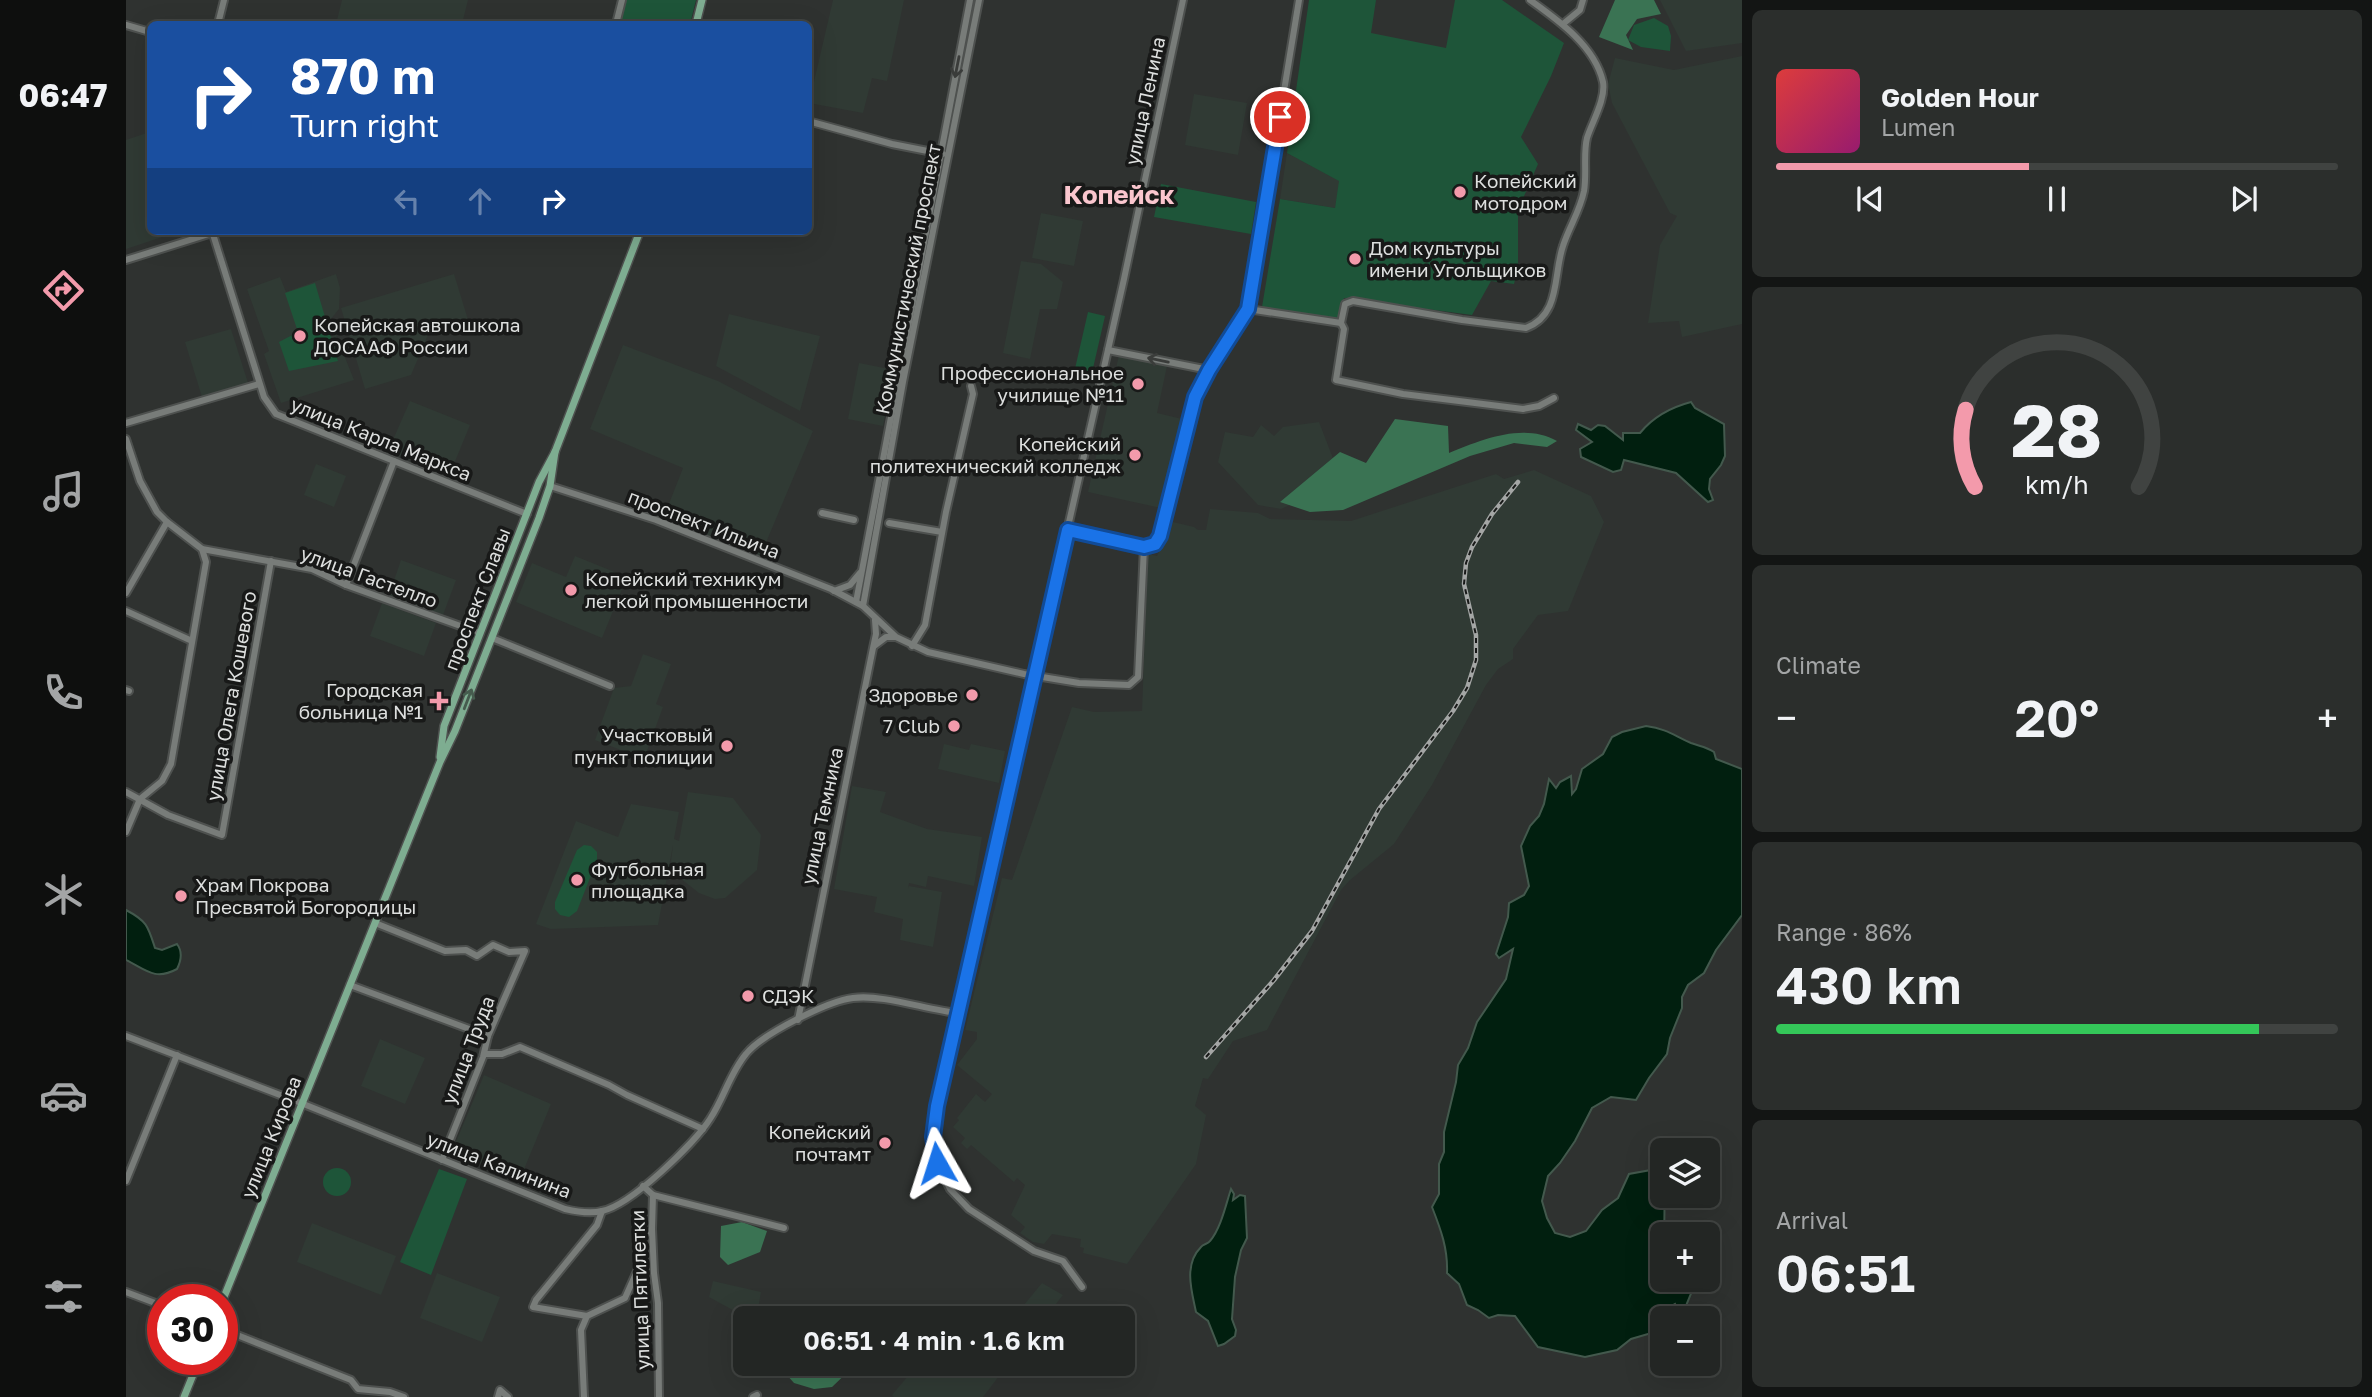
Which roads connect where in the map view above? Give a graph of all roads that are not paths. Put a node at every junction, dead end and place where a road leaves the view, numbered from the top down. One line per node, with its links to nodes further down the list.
1 (224, 0): 10 (street)
2 (622, 0): 11 (street)
3 (702, 0): 12 (main road)
4 (970, 0): 17 (street, one-way to 17)
5 (979, 0): 17 (street, Коммунистический проспект)
6 (1182, 0): 24 (street, улица Ленина)
7 (1299, 0): 22 (street)
8 (1530, 0): 13 (street)
9 (1583, 0): 13 (street)
10 (219, 21)
11 (617, 21)
12 (697, 21)
13 (1563, 24): 23 (street)
14 (126, 25): 15 (street)
15 (147, 31)
16 (812, 122): 17 (street)
17 (944, 155): 26 (street)
18 (203, 235): 21 (street)
19 (213, 235): 27 (street, улица Карла Маркса)
20 (638, 235): 32 (main road, проспект Славы)
21 (126, 260)
22 (1248, 309): 23 (street); 25 (street)
23 (1340, 323): 29 (street)
24 (1108, 350): 25 (street, one-way to 24); 42 (street, улица Ленина)
25 (1209, 370): 44 (street)
26 (902, 372): 47 (street); 54 (street, Коммунистический проспект)
27 (259, 384): 30 (street); 33 (street, улица Карла Маркса)
28 (971, 386): 43 (street)
29 (1554, 398)
30 (126, 423)
31 (126, 439): 40 (street, улица Гастелло)
32 (555, 452): 34 (main road, проспект Славы); 35 (main road, проспект Славы)
33 (394, 461): 37 (street, улица Карла Маркса); 48 (street)
34 (539, 482): 35 (main road, проспект Ильича); 37 (main road, проспект Славы)
35 (550, 486): 38 (main road, проспект Славы); 49 (street, проспект Ильича)
36 (822, 513): 39 (street)
37 (527, 514): 38 (main road, улица Карла Маркса); 51 (main road, проспект Славы)
38 (539, 518): 52 (main road, проспект Славы)
39 (854, 520)
40 (167, 522): 45 (street, улица Гастелло); 50 (street)
41 (889, 523): 43 (street)
42 (1068, 530): 44 (street); 63 (street, улица Ленина)
43 (942, 532): 61 (street)
44 (1144, 547): 63 (street, проспект Ильича)
45 (202, 549): 46 (street, улица Гастелло); 60 (street)
46 (271, 561): 48 (street, улица Гастелло); 67 (street, улица Олега Кошевого)
47 (861, 570): 49 (street); 53 (street)
48 (346, 584): 57 (street, улица Гастелло)
49 (834, 591): 53 (street, проспект Ильича)
50 (126, 593)
51 (495, 595): 52 (main road); 57 (main road, проспект Славы)
52 (507, 599): 59 (main road, проспект Славы)
53 (856, 602): 54 (street, проспект Ильича)
54 (863, 606): 56 (street, проспект Ильича)
55 (126, 611): 60 (street)
56 (874, 618): 58 (street, проспект Ильича); 62 (street, улица Темника)
57 (480, 633): 59 (main road, улица Гастелло); 65 (main road, проспект Славы)
58 (896, 637): 61 (street, проспект Ильича); 62 (street)
59 (492, 638): 64 (street, улица Гастелло); 65 (main road, проспект Славы, one-way to 59)
60 (192, 641): 67 (street)
61 (912, 646): 63 (street, проспект Ильича)
62 (873, 648): 72 (street, улица Темника)
63 (1034, 676): 71 (street, улица Ленина)
64 (610, 686)
65 (440, 762): 69 (main road, проспект Славы)
66 (126, 792): 67 (street)
67 (140, 799): 68 (street)
68 (126, 832)
69 (375, 923): 70 (main road, проспект Славы); 74 (street, улица Труда)
70 (350, 985): 74 (street); 77 (main road, улица Кирова)
71 (958, 1013): 72 (street); 87 (street, улица Ленина)
72 (798, 1020): 78 (street)
73 (126, 1036): 76 (street, улица Калинина)
74 (488, 1036): 75 (street, улица Труда)
75 (484, 1054): 78 (street); 79 (street, улица Труда)
76 (177, 1055): 77 (street, улица Калинина); 80 (street)
77 (301, 1103): 79 (street, улица Калинина); 86 (main road, улица Кирова)
78 (703, 1129): 81 (street)
79 (442, 1160): 83 (street, улица Калинина)
80 (126, 1181)
81 (643, 1186): 82 (street, улица Пятилетки); 83 (street)
82 (653, 1195): 84 (street); 85 (street, улица Пятилетки)
83 (602, 1211): 90 (street)
84 (784, 1228)
85 (652, 1229): 90 (street); 99 (street, улица Пятилетки)
86 (229, 1284)
87 (1082, 1287)
88 (126, 1292): 89 (street)
89 (147, 1300)
90 (587, 1315): 98 (street)
91 (238, 1335): 93 (street)
92 (193, 1375): 94 (main road)
93 (358, 1393): 95 (street)
94 (184, 1397)
95 (404, 1397)
96 (498, 1397): 97 (street)
97 (508, 1397)
98 (584, 1397)
99 (659, 1397)

